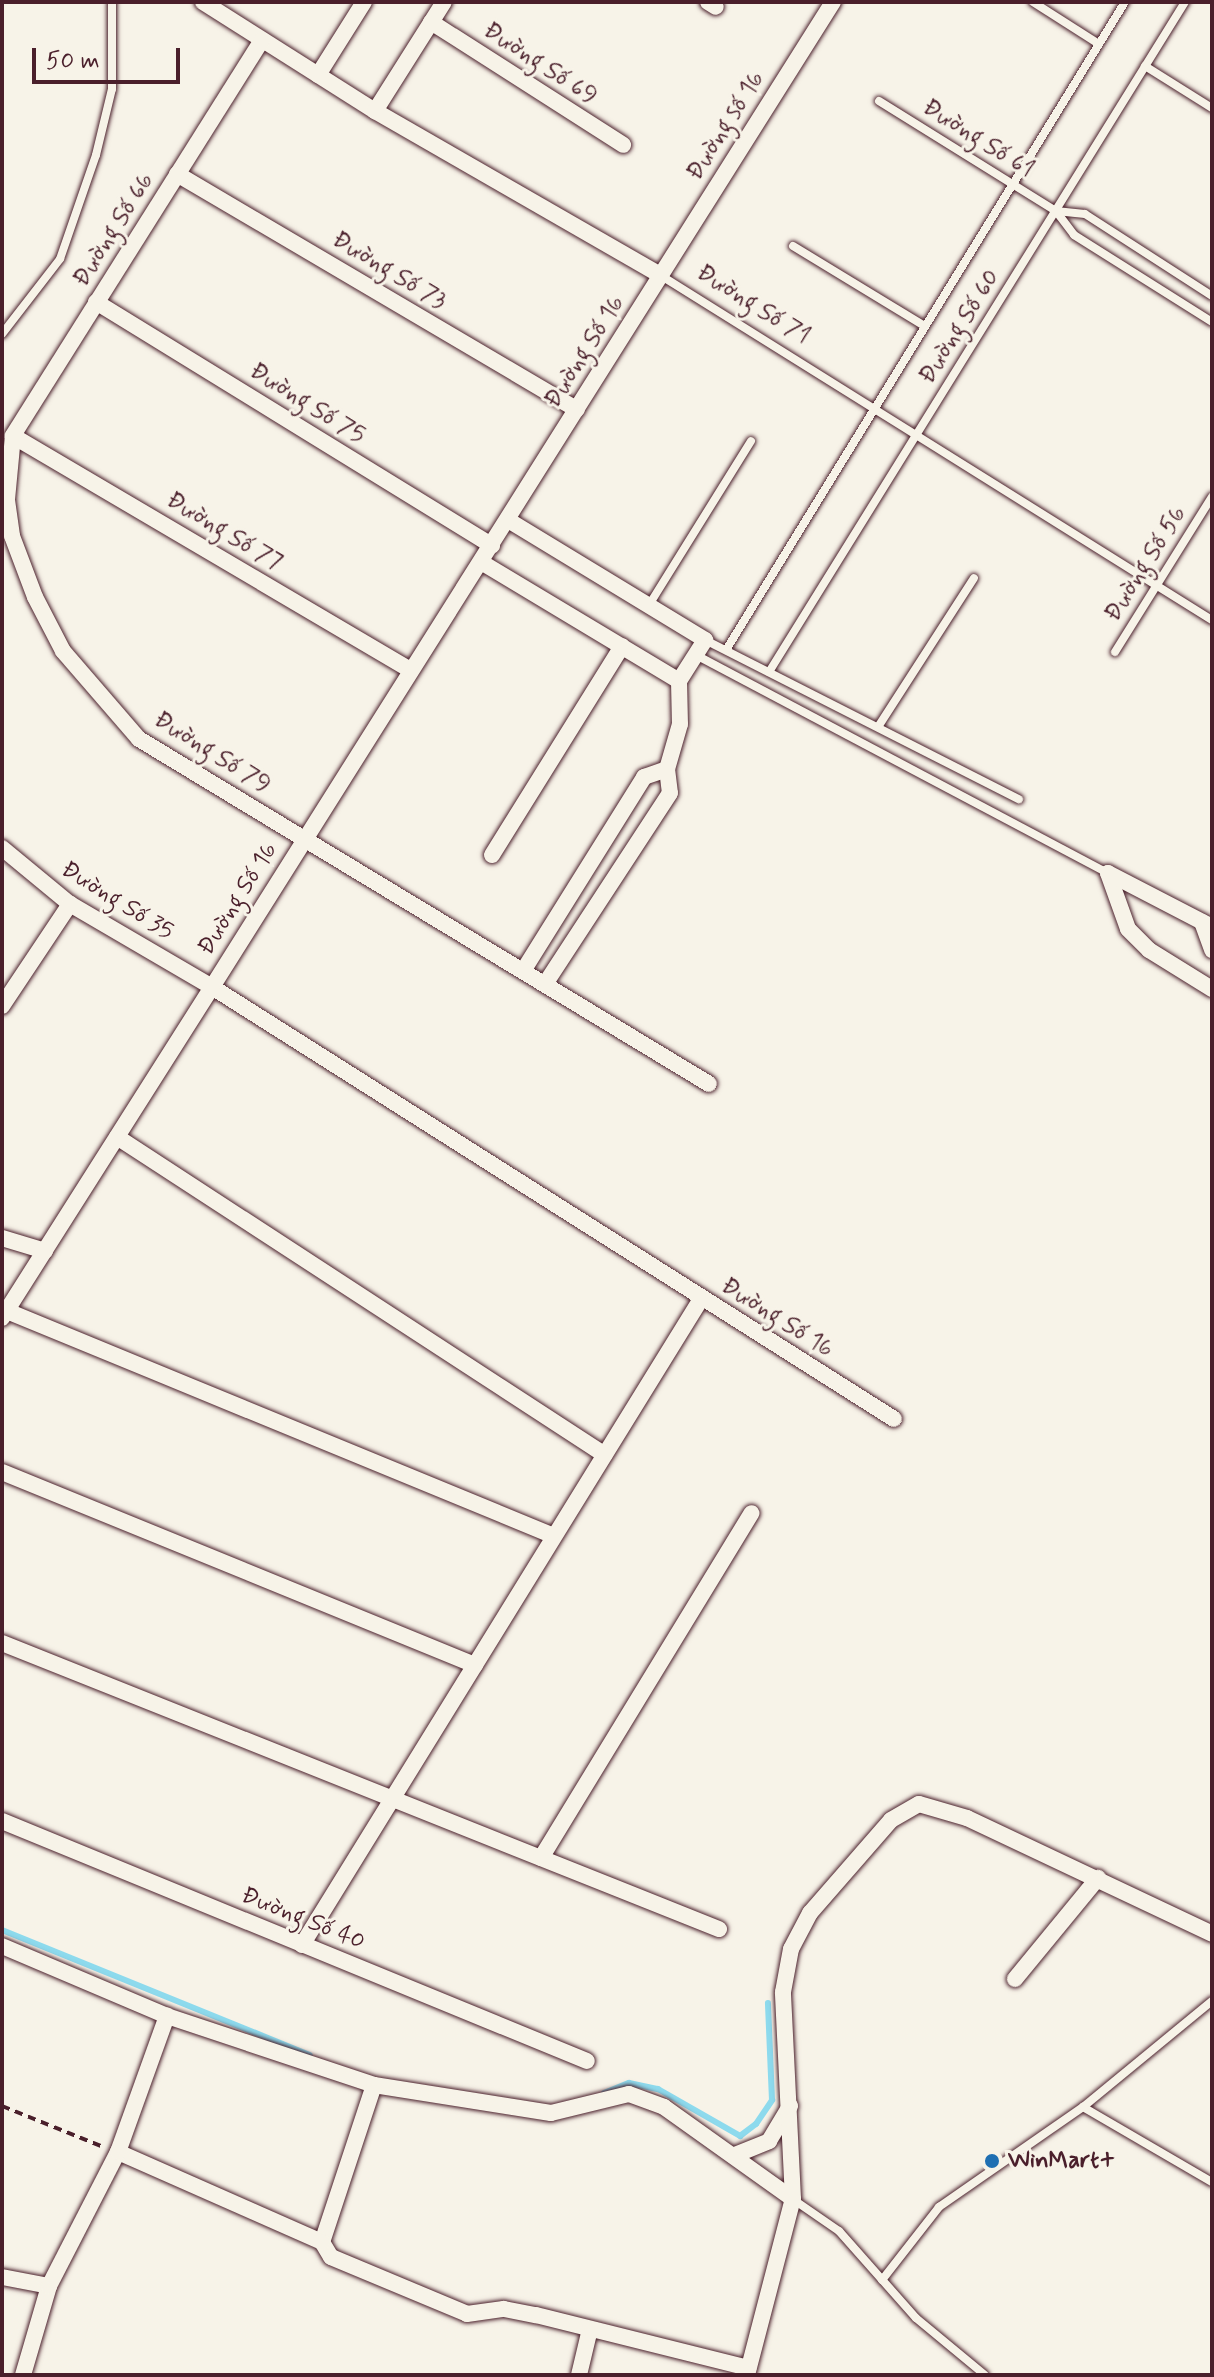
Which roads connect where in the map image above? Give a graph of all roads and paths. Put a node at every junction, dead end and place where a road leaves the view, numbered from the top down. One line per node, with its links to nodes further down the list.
1 (112, 2): 27 (lane)
2 (203, 2): 10 (street, Đường Số 71)
3 (364, 2): 13 (street)
4 (444, 2): 9 (street)
5 (833, 2): 22 (street, Đường số 16)
6 (1033, 2): 11 (lane)
7 (1125, 2): 11 (lane, Đường Số 60)
8 (1185, 2): 12 (lane, Đường Số 60)
9 (431, 22): 16 (street); 17 (street, Đường Số 69)
10 (262, 40): 13 (street, Đường Số 71); 18 (street, Đường Số 66)
11 (1099, 44): 19 (lane, Đường Số 60)
12 (1145, 66): 15 (lane); 20 (lane, Đường Số 60)
13 (318, 75): 16 (street, Đường Số 71)
14 (879, 101): 19 (lane, Đường Số 61)
15 (1212, 108)
16 (375, 111): 22 (street, Đường Số 71)
17 (623, 145)
18 (177, 174): 24 (street, Đường Số 66); 29 (street, Đường Số 73)
19 (1012, 183): 20 (lane, Đường Số 61); 26 (lane, Đường Số 60)
20 (1056, 211): 23 (lane, Đường Số 61); 25 (lane, Đường Số 61); 30 (lane, Đường Số 60)
21 (793, 246): 26 (lane)
22 (660, 275): 28 (lane, Đường Số 71); 29 (street, Đường Số 16)
23 (1212, 296)
24 (96, 302): 31 (street, Đường Số 66); 35 (street, Đường Số 75)
25 (1212, 322)
26 (923, 325): 28 (lane, Đường Số 60)
27 (2, 334)
28 (871, 407): 30 (lane, Đường Số 71); 43 (lane, Đường Số 60)
29 (577, 410): 34 (street, Đường Số 16)
30 (916, 435): 38 (lane, Đường Số 71); 46 (lane, Đường Số 60)
31 (8, 436): 45 (street, Đường Số 77); 51 (street, Đường Số 79)
32 (751, 441): 39 (lane)
33 (1212, 497): 38 (lane, Đường Số 56)
34 (508, 520): 35 (street, Đường Số 16); 39 (street)
35 (492, 546): 36 (street, Đường Số 16)
36 (481, 562): 41 (street); 45 (street, Đường Số 16)
37 (974, 578): 48 (lane)
38 (1156, 586): 40 (lane, Đường Số 71); 44 (lane, Đường Số 56)
39 (648, 606): 42 (street)
40 (1212, 620)
41 (622, 646): 47 (street); 53 (street)
42 (700, 647): 43 (lane); 47 (street); 54 (lane)
43 (726, 650): 46 (lane)
44 (1115, 652)
45 (410, 670): 51 (street, Đường Số 16)
46 (769, 672): 48 (lane)
47 (679, 681): 49 (street)
48 (878, 727): 50 (lane)
49 (667, 769): 58 (street); 59 (street)
50 (1019, 799)
51 (304, 839): 58 (street, Đường Số 79); 60 (street, Đường Số 16)
52 (2, 848): 55 (street, Đường Số 35)
53 (492, 855)
54 (1108, 873): 56 (street); 61 (street)
55 (70, 904): 60 (street, Đường Số 35); 62 (street)
56 (1207, 925): 57 (street)
57 (1212, 950)
58 (523, 971): 59 (street, Đường Số 79)
59 (545, 984): 63 (street, Đường Số 79)
60 (212, 987): 64 (street); 67 (street, Đường Số 16)
61 (1212, 989)
62 (2, 1006)
63 (709, 1084)
64 (117, 1137): 66 (street); 70 (street)
65 (2, 1238): 66 (street)
66 (45, 1251): 68 (street)
67 (701, 1299): 69 (street, Đường Số 16); 70 (street)
68 (4, 1314): 73 (street)
69 (894, 1419)
70 (605, 1455): 73 (street)
71 (2, 1472): 75 (street)
72 (752, 1513): 78 (street)
73 (554, 1536): 75 (street)
74 (2, 1643): 76 (street)
75 (475, 1665): 76 (street)
76 (391, 1800): 78 (street); 82 (street)
77 (2, 1821): 82 (street, Đường Số 40)
78 (541, 1858): 80 (street)
79 (1098, 1878): 81 (street); 84 (street); 90 (street)
80 (719, 1929)
81 (1212, 1934)
82 (302, 1945): 87 (street, Đường Số 40)
83 (2, 1946): 86 (street)
84 (1015, 1979)
85 (1212, 2001): 91 (lane)
86 (167, 2016): 88 (street); 92 (street)
87 (587, 2061)
88 (374, 2085): 93 (street); 96 (street)
89 (2, 2106): 92 (path)
90 (790, 2106): 93 (street); 95 (street)
91 (1083, 2107): 94 (lane); 98 (lane)
92 (118, 2152): 96 (street); 99 (street)
93 (735, 2155): 95 (street)
94 (1212, 2182)
95 (793, 2199): 98 (lane); 101 (street)
96 (322, 2242): 100 (street)
97 (2, 2277): 99 (street)
98 (882, 2280): 104 (lane)
99 (49, 2286): 102 (street)
100 (590, 2329): 101 (street); 103 (street)
101 (748, 2372)
102 (23, 2375)
103 (579, 2375)
104 (985, 2375)

